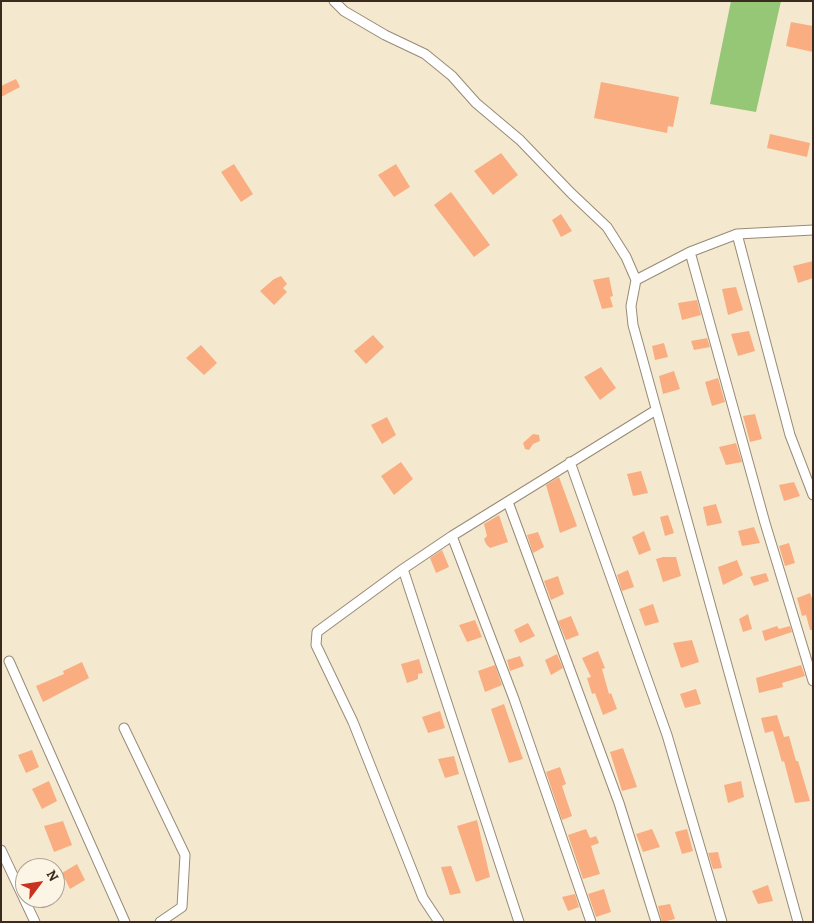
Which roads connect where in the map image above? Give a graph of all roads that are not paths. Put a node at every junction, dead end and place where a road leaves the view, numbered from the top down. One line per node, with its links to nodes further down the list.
1 (334, 1): 5 (street)
2 (813, 230): 3 (street)
3 (737, 234): 4 (street); 8 (street)
4 (690, 252): 5 (street); 13 (street)
5 (636, 280): 6 (street)
6 (656, 410): 7 (street); 24 (street)
7 (570, 462): 9 (street); 23 (street)
8 (813, 495)
9 (508, 502): 10 (street); 22 (street)
10 (452, 536): 11 (street); 21 (street)
11 (403, 569): 19 (street); 20 (street)
12 (9, 661): 17 (street)
13 (813, 681)
14 (124, 728): 18 (street)
15 (1, 850): 16 (street)
16 (35, 922)
17 (125, 922)
18 (160, 922)
19 (438, 922)
20 (519, 922)
21 (591, 922)
22 (656, 922)
23 (722, 922)
24 (798, 922)

